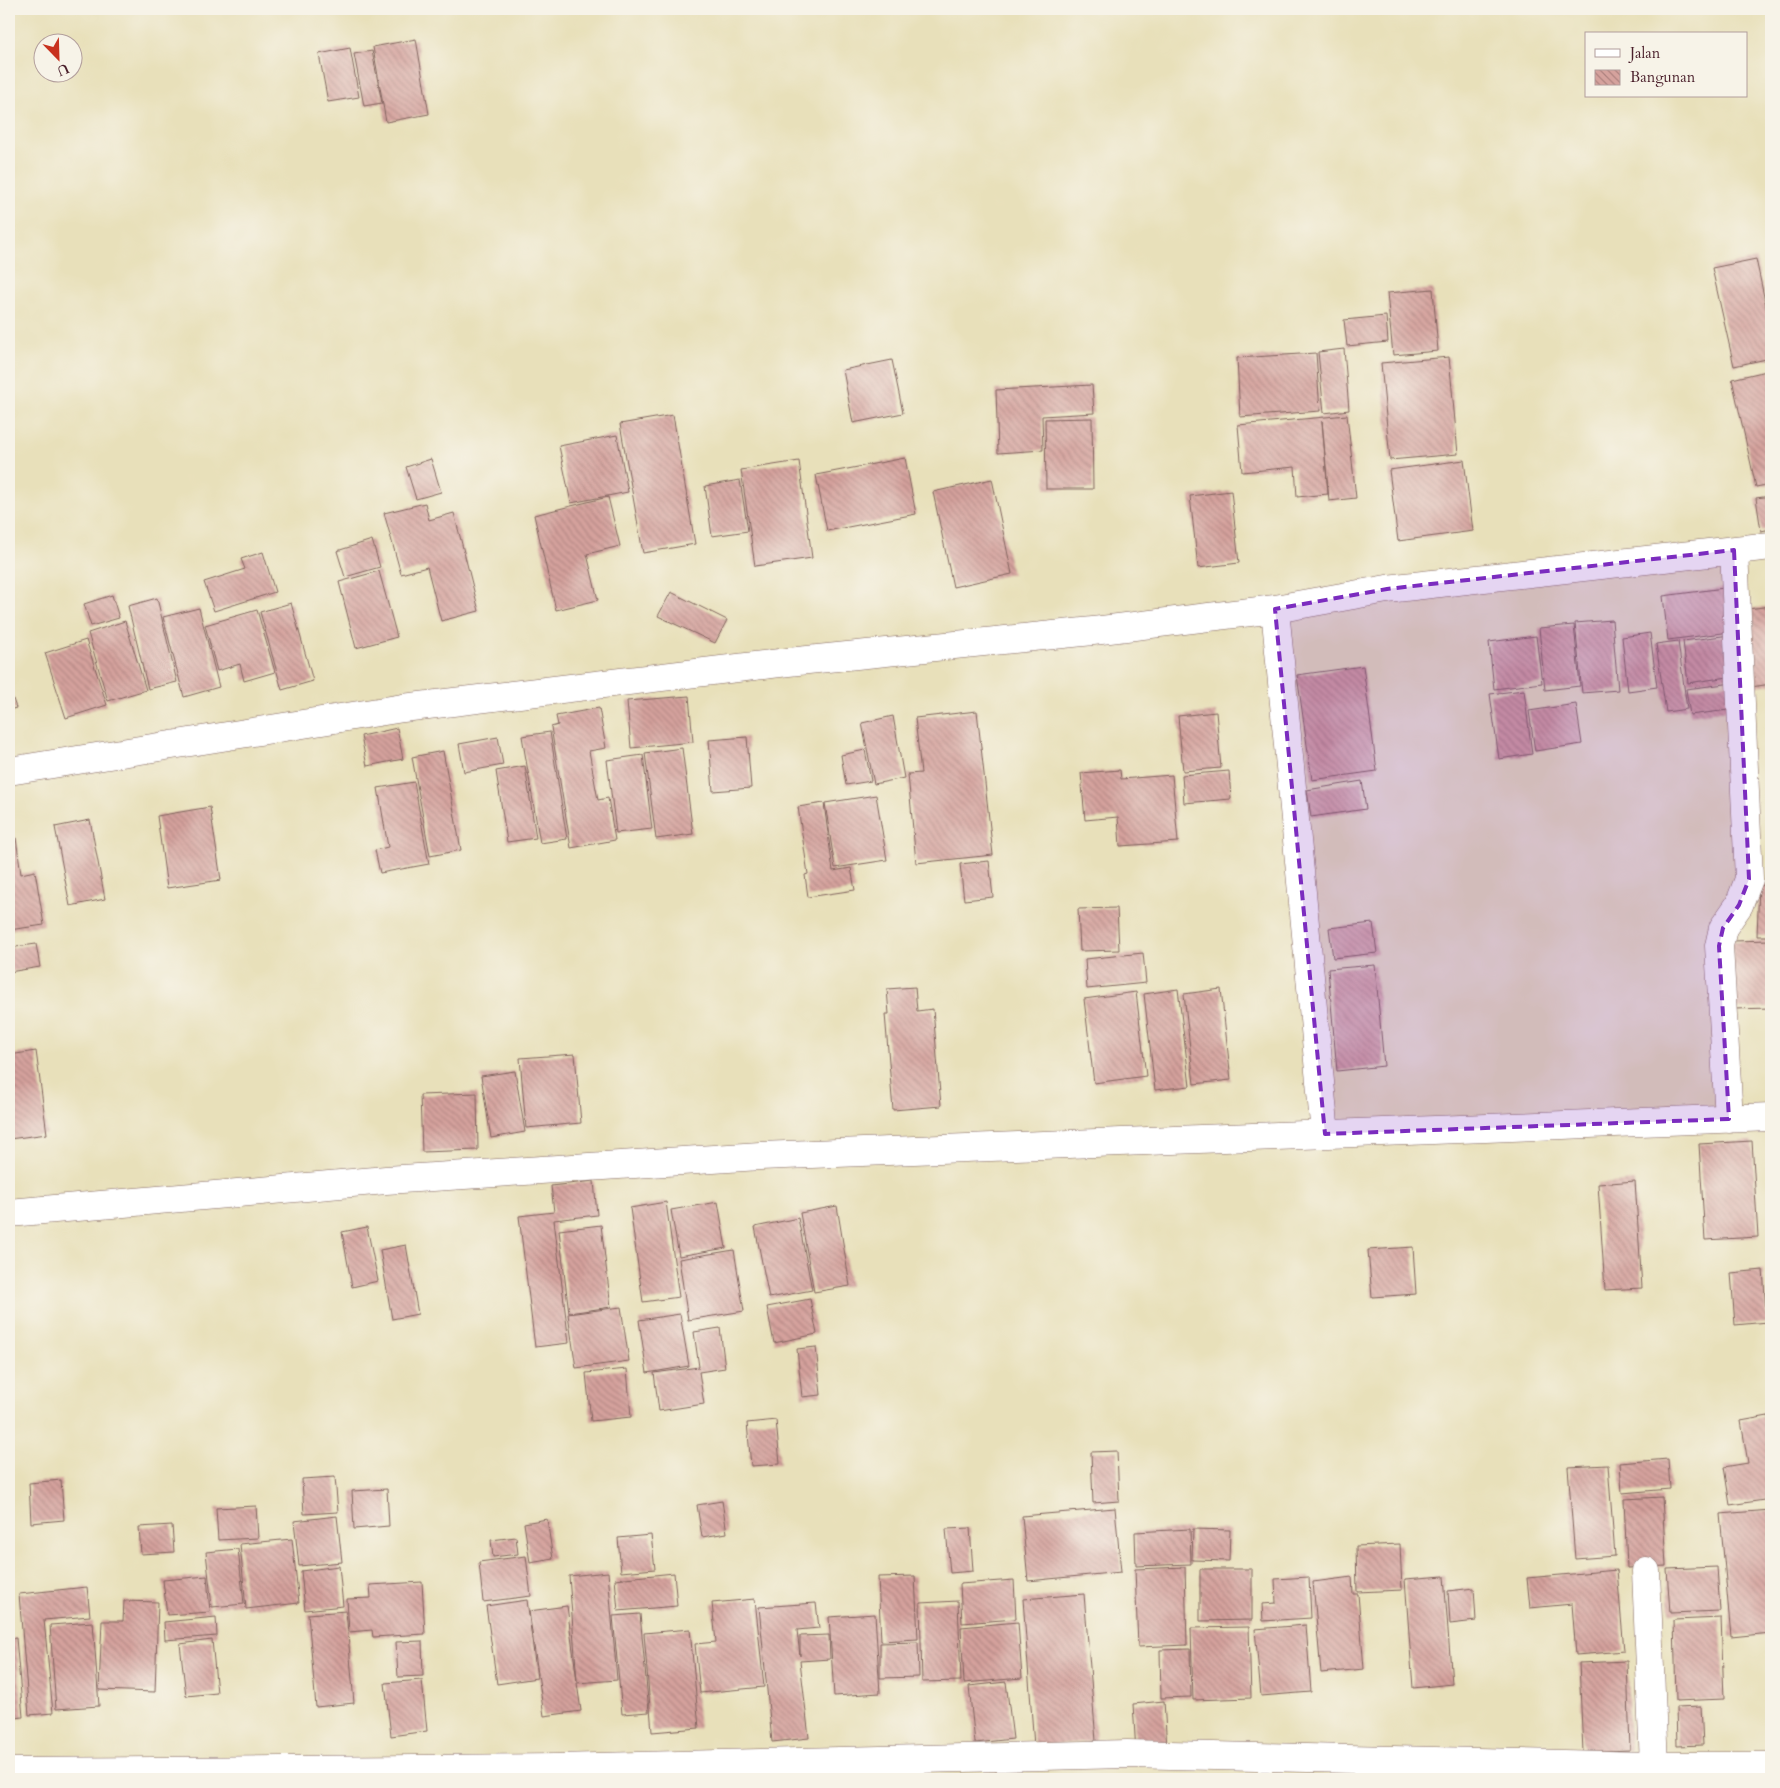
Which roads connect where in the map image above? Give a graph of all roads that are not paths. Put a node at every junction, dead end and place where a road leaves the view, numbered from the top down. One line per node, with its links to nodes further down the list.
1 (1771, 546): 2 (street)
2 (1734, 550): 3 (street); 6 (street)
3 (1275, 609): 4 (street); 7 (street)
4 (9, 771)
5 (1771, 1117): 6 (street)
6 (1729, 1119): 7 (street)
7 (1325, 1134): 8 (street)
8 (9, 1213)
9 (1646, 1571): 10 (street)
10 (1654, 1766): 11 (street); 12 (street)
11 (1771, 1766)
12 (9, 1772)

